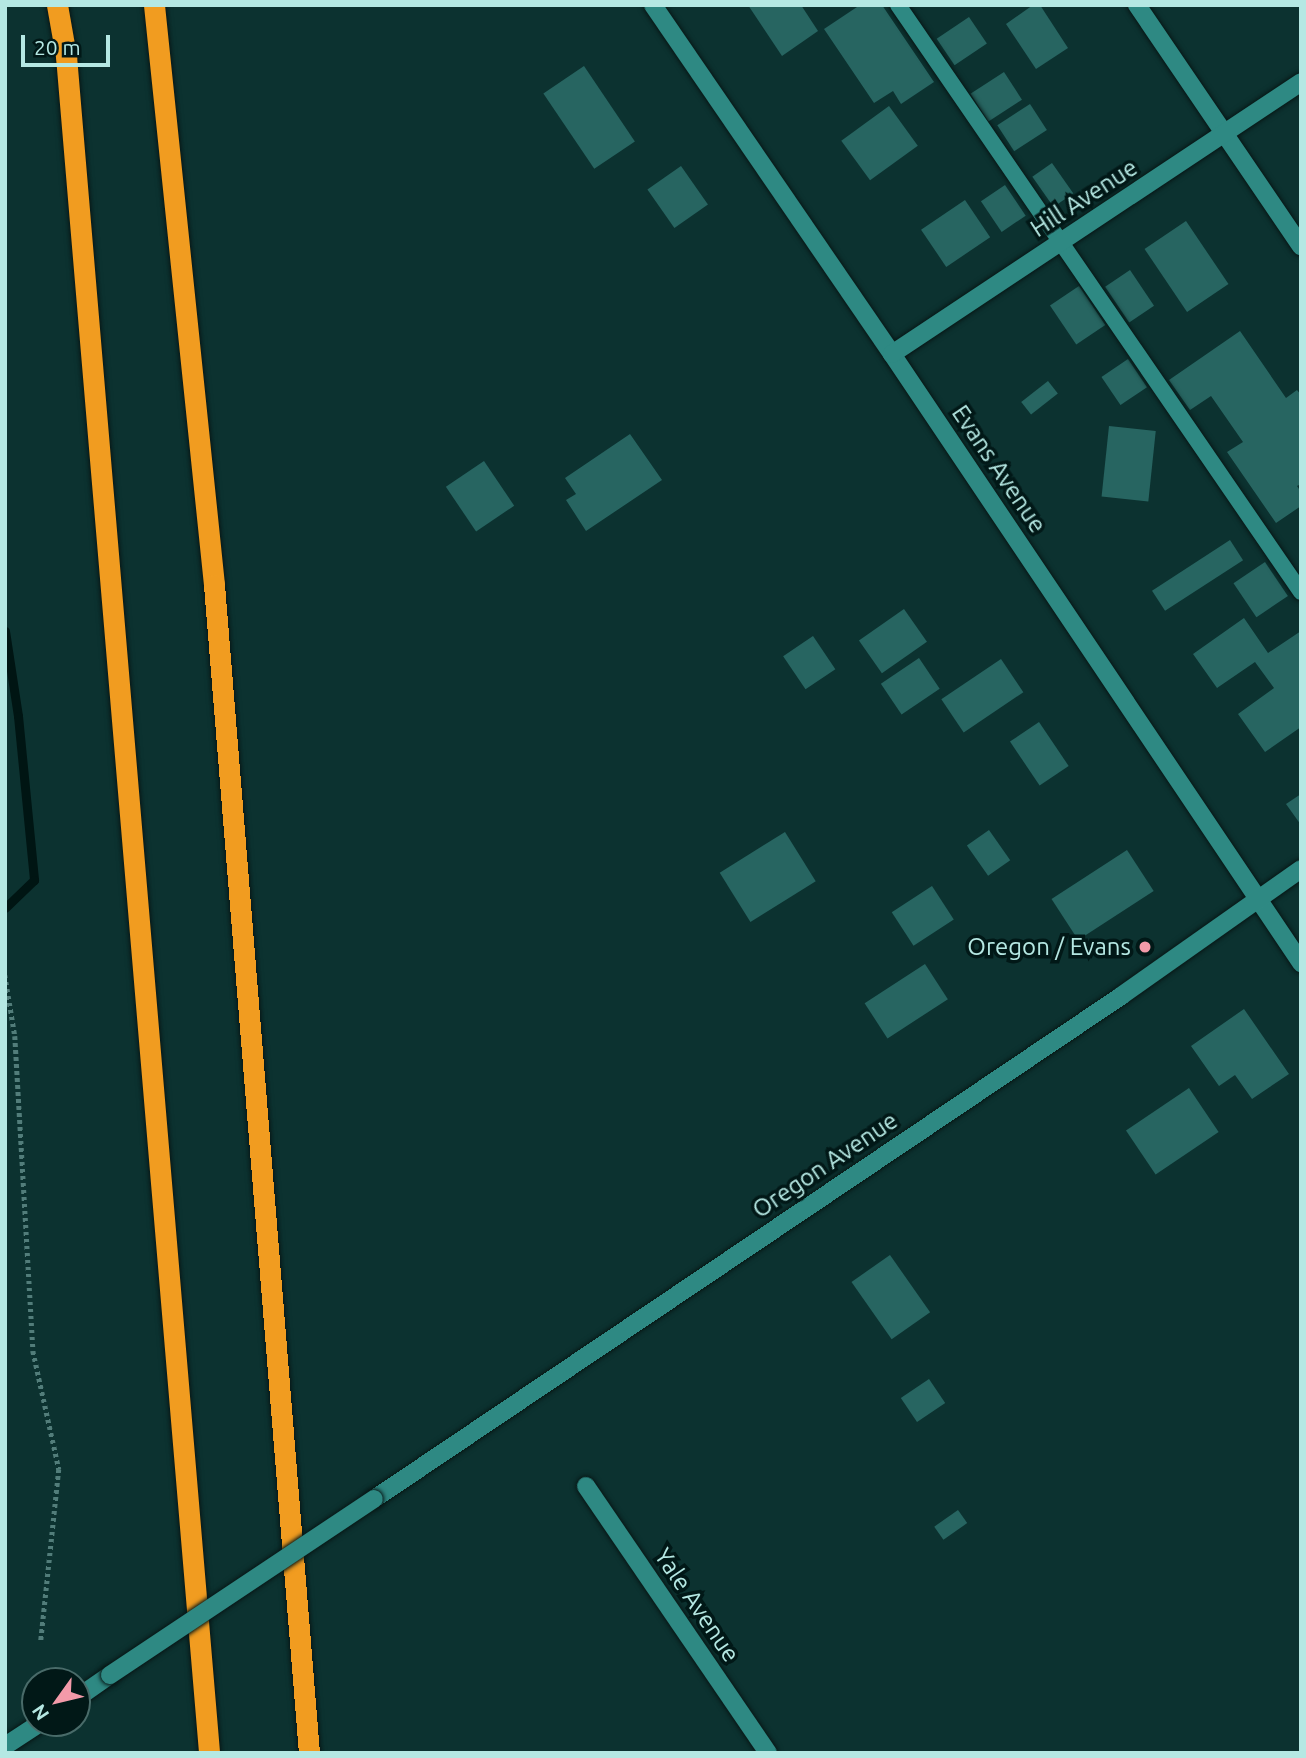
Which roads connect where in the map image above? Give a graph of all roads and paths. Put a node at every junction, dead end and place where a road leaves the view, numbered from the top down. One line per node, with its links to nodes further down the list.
1 (57, 5): 21 (highway)
2 (154, 5): 22 (highway)
3 (653, 5): 10 (street, Evans Avenue)
4 (898, 5): 8 (lane)
5 (1137, 5): 7 (street)
6 (1301, 82): 7 (street, Hill Avenue)
7 (1223, 135): 8 (street, Hill Avenue); 9 (street)
8 (1063, 242): 10 (street, Hill Avenue); 11 (lane)
9 (1301, 246)
10 (892, 354): 13 (street, Evans Avenue)
11 (1301, 592)
12 (1301, 869): 13 (street, Oregon Avenue)
13 (1258, 899): 14 (street, Evans Avenue); 18 (street, Oregon Avenue, bridge)
14 (1301, 963)
15 (5, 975): 17 (path)
16 (586, 1486): 23 (street, Yale Avenue)
17 (41, 1640)
18 (91, 1688)
19 (21, 1735): 20 (street)
20 (5, 1746)
21 (209, 1753)
22 (309, 1753)
23 (768, 1753)

